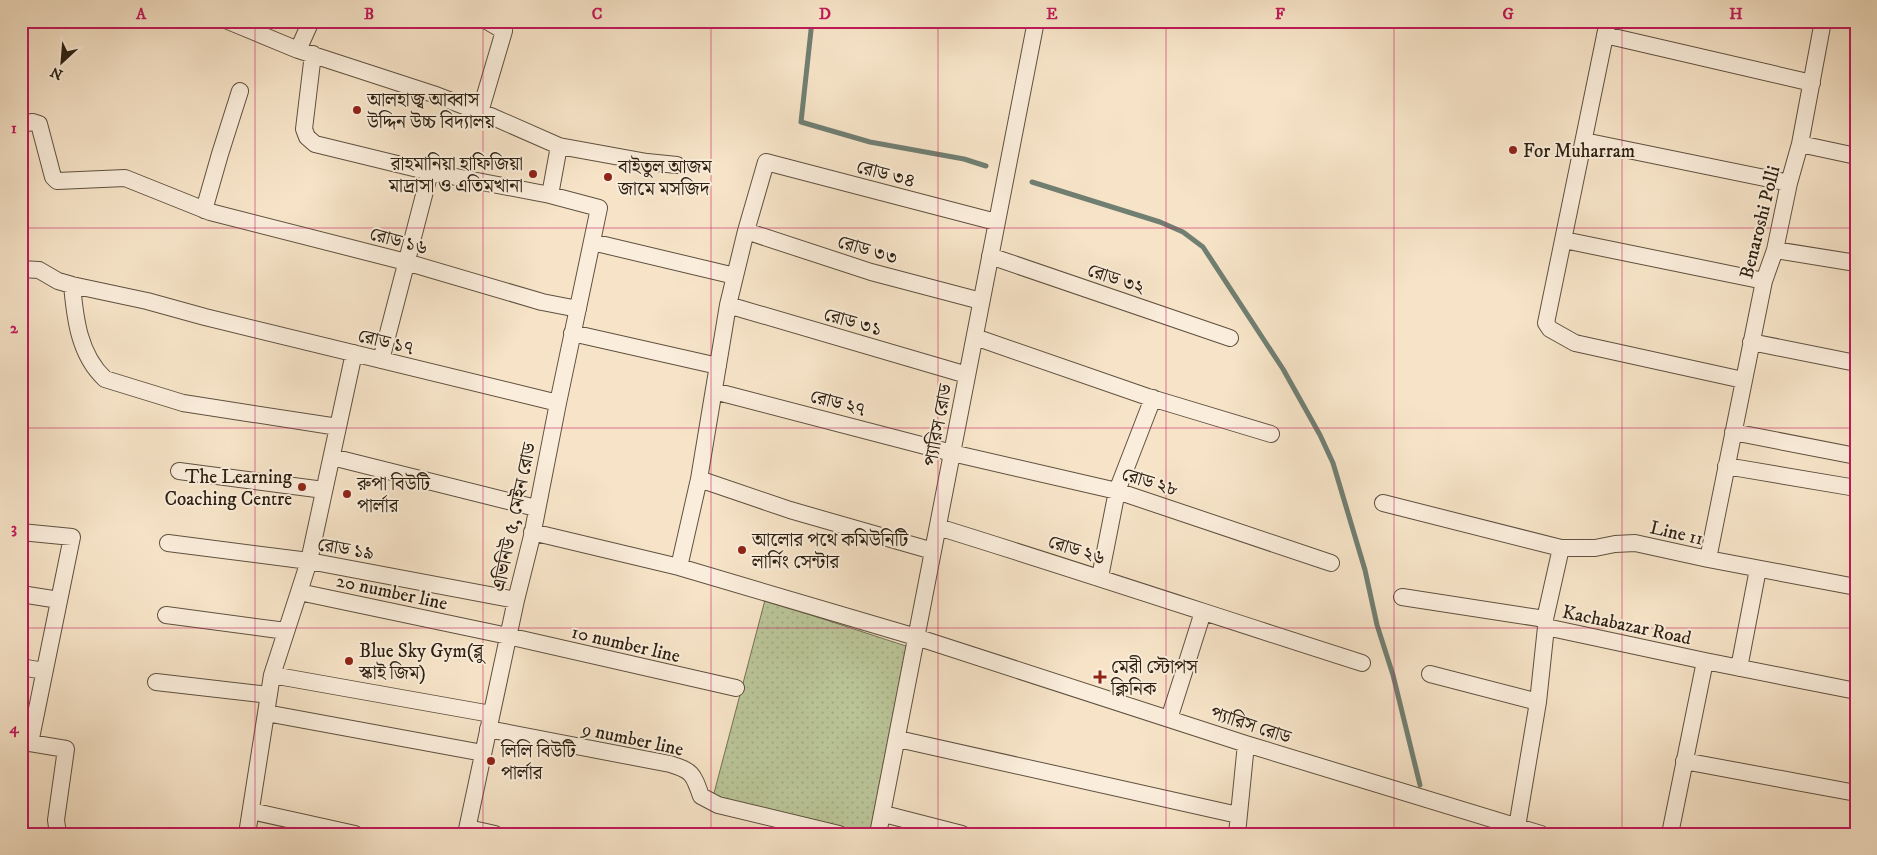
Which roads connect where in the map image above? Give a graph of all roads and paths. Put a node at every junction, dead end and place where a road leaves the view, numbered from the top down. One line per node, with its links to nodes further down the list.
1 (228, 21): 7 (street)
2 (311, 21): 7 (street)
3 (487, 21): 10 (street)
4 (1036, 21): 21 (street, প্যারিস রোড)
5 (1823, 21): 8 (street, Benaroshi Polli)
6 (1606, 28): 8 (street); 12 (street)
7 (305, 52): 10 (street); 17 (street)
8 (1812, 84): 13 (street, Benaroshi Polli)
9 (240, 91): 20 (street)
10 (480, 112): 14 (street)
11 (21, 124): 20 (street, রোড ১৬)
12 (1584, 140): 18 (street); 23 (street)
13 (1800, 144): 15 (street); 18 (street, Benaroshi Polli)
14 (559, 146): 16 (street); 19 (street)
15 (1856, 156)
16 (677, 165)
17 (430, 172): 19 (street); 27 (street)
18 (1789, 183): 25 (street, Benaroshi Polli)
19 (550, 195): 24 (street, এভিনিউ ৫, মেইন রোড)
20 (207, 211): 27 (street, রোড ১৬)
21 (996, 222): 22 (street, রোড ৩৪); 26 (street, প্যারিস রোড)
22 (746, 231): 30 (street); 33 (street, রোড ৩৩)
23 (1564, 240): 31 (street); 45 (street)
24 (592, 242): 30 (street); 35 (street, এভিনিউ ৫, মেইন রোড)
25 (1775, 250): 28 (street); 31 (street, Benaroshi Polli)
26 (990, 256): 33 (street, প্যারিস রোড); 38 (street, রোড ৩২)
27 (406, 262): 35 (street, রোড ১৬); 41 (street)
28 (1856, 263)
29 (21, 269): 32 (street, রোড ১৭)
30 (735, 276): 34 (street)
31 (1764, 281): 39 (street, Benaroshi Polli)
32 (72, 285): 40 (street, রোড ১৭); 49 (street)
33 (981, 301): 37 (street, প্যারিস রোড)
34 (728, 305): 43 (street); 44 (street, রোড ৩১)
35 (578, 308): 36 (street, এভিনিউ ৫, মেইন রোড)
36 (572, 333): 43 (street); 48 (street, এভিনিউ ৫, মেইন রোড)
37 (974, 337): 44 (street, প্যারিস রোড); 47 (street)
38 (1230, 338)
39 (1751, 342): 42 (street); 45 (street, Benaroshi Polli)
40 (354, 354): 41 (street, রোড ১৭); 49 (street)
41 (381, 360): 48 (street, রোড ১৭)
42 (1856, 363)
43 (718, 366): 46 (street)
44 (967, 375): 52 (street, প্যারিস রোড)
45 (1743, 380): 50 (street, Benaroshi Polli)
46 (714, 391): 52 (street, রোড ২৭); 57 (street)
47 (1153, 398): 51 (street); 60 (street)
48 (558, 403): 62 (street, এভিনিউ ৫, মেইন রোড)
49 (338, 427): 54 (street)
50 (1733, 432): 53 (street); 55 (street, Benaroshi Polli)
51 (1271, 434)
52 (952, 454): 60 (street, রোড ২৮); 63 (street, প্যারিস রোড)
53 (1856, 456)
54 (332, 457): 59 (street); 62 (street)
55 (1726, 466): 58 (street); 69 (street, Benaroshi Polli)
56 (179, 471): 59 (street)
57 (699, 479): 68 (street); 72 (street)
58 (1856, 488)
59 (324, 490): 70 (street)
60 (1117, 491): 71 (street, রোড ২৮); 74 (street)
61 (1383, 503): 67 (street, Line 11)
62 (536, 508): 65 (street, এভিনিউ ৫, মেইন রোড)
63 (938, 527): 68 (street, প্যারিস রোড); 74 (street, রোড ২৬)
64 (21, 532): 79 (street)
65 (532, 532): 72 (street, প্যারিস রোড); 80 (street, এভিনিউ ৫, মেইন রোড)
66 (168, 544): 70 (street, রোড ১৯)
67 (1561, 548): 69 (street, Line 11); 83 (street)
68 (933, 551): 86 (street, প্যারিস রোড)
69 (1708, 559): 73 (street, Line 11)
70 (309, 561): 76 (street); 80 (street, রোড ১৯)
71 (1331, 563)
72 (679, 567): 86 (street, প্যারিস রোড)
73 (1758, 569): 75 (street, Line 11); 90 (street)
74 (1100, 577): 81 (street, রোড ২৬)
75 (1856, 587)
76 (299, 592): 84 (street); 85 (street, 20 number line)
77 (21, 594): 79 (street)
78 (1402, 596): 83 (street, Kachabazar Road)
79 (59, 600): 91 (street)
80 (516, 600): 85 (street, এভিনিউ ৫, মেইন রোড)
81 (1203, 612): 88 (street, রোড ২৬); 100 (street)
82 (166, 615): 84 (street)
83 (1546, 623): 87 (street, Kachabazar Road); 98 (street)
84 (286, 631): 93 (street)
85 (508, 636): 95 (street, 10 number line); 101 (street, এভিনিউ ৫, মেইন রোড)
86 (916, 637): 100 (street, প্যারিস রোড); 102 (street, প্যারিস রোড)
87 (1705, 661): 90 (street); 106 (street, Kachabazar Road)
88 (1362, 663)
89 (21, 668): 91 (street)
90 (1740, 668): 96 (street)
91 (44, 671): 104 (street)
92 (1430, 674): 98 (street)
93 (272, 675): 97 (street); 101 (street, 9 number line)
94 (156, 682): 97 (street)
95 (736, 688)
96 (1856, 691)
97 (269, 695): 99 (street)
98 (1538, 702): 111 (street)
99 (266, 713): 105 (street); 108 (street)
100 (1169, 719): 103 (street, প্যারিস রোড)
101 (490, 721): 105 (street, এভিনিউ ৫, মেইন রোড); 117 (street, 9 number line)
102 (898, 739): 109 (street, প্যারিস রোড); 110 (street)
103 (1246, 744): 110 (street); 111 (street, প্যারিস রোড)
104 (26, 745): 113 (street)
105 (483, 753): 112 (street, এভিনিউ ৫, মেইন রোড)
106 (1684, 761): 107 (street); 122 (street, Kachabazar Road)
107 (1856, 793)
108 (251, 811): 114 (street); 115 (street)
109 (884, 814): 118 (street, প্যারিস রোড); 119 (street)
110 (1238, 815): 120 (street)
111 (1517, 827): 121 (street, প্যারিস রোড)
112 (467, 831): 116 (street)
113 (58, 834)
114 (246, 834)
115 (356, 834)
116 (495, 834)
117 (838, 834)
118 (878, 834)
119 (962, 834)
120 (1237, 834)
121 (1541, 834)
122 (1670, 834)

